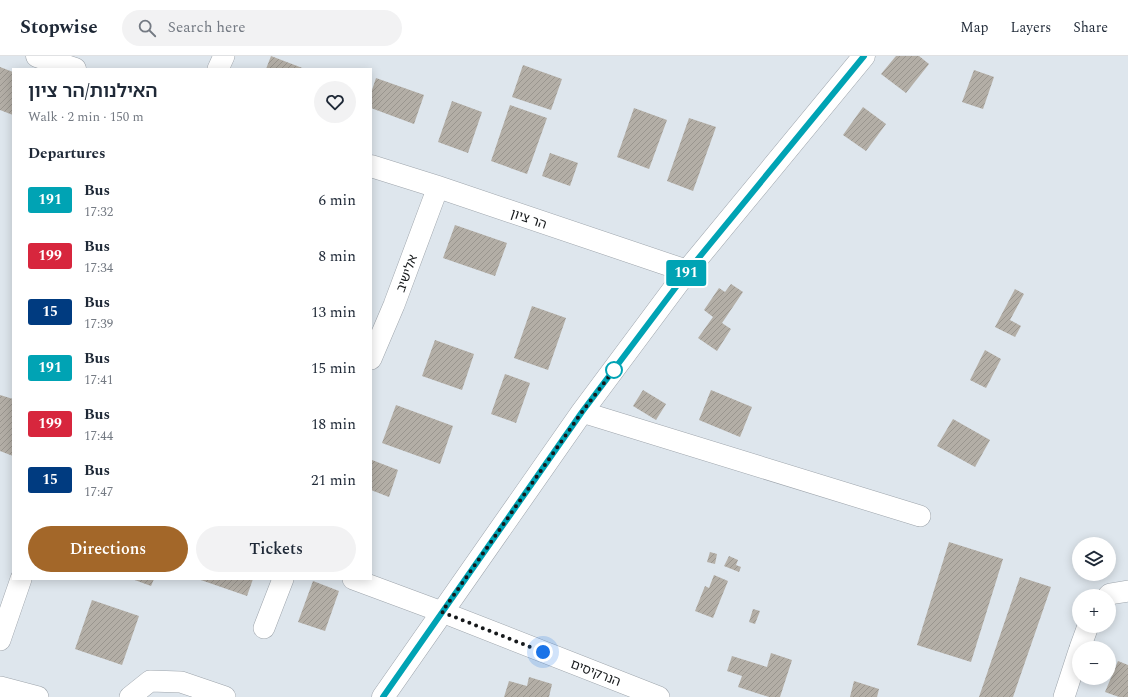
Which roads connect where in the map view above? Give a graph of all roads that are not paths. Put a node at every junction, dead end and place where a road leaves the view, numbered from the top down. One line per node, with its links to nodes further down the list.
1 (37, 56): 4 (main road)
2 (224, 56): 5 (street)
3 (864, 56): 8 (main road)
4 (72, 68)
5 (218, 68)
6 (372, 166): 7 (main road, הר ציון)
7 (438, 187): 8 (main road, הר ציון); 9 (street, אלישיב)
8 (688, 271): 10 (main road)
9 (372, 357)
10 (582, 412): 11 (street); 17 (main road)
11 (920, 516)
12 (21, 580): 19 (street)
13 (283, 580): 18 (street)
14 (356, 580): 17 (street, הנרקיסים)
15 (1128, 591): 16 (street)
16 (1116, 593)
17 (442, 612): 25 (main road); 26 (street, הנרקיסים)
18 (264, 628)
19 (0, 640)
20 (1072, 672): 27 (street)
21 (0, 687): 22 (street)
22 (38, 697)
23 (130, 697): 24 (street)
24 (225, 697)
25 (383, 697)
26 (659, 697)
27 (1064, 697)

